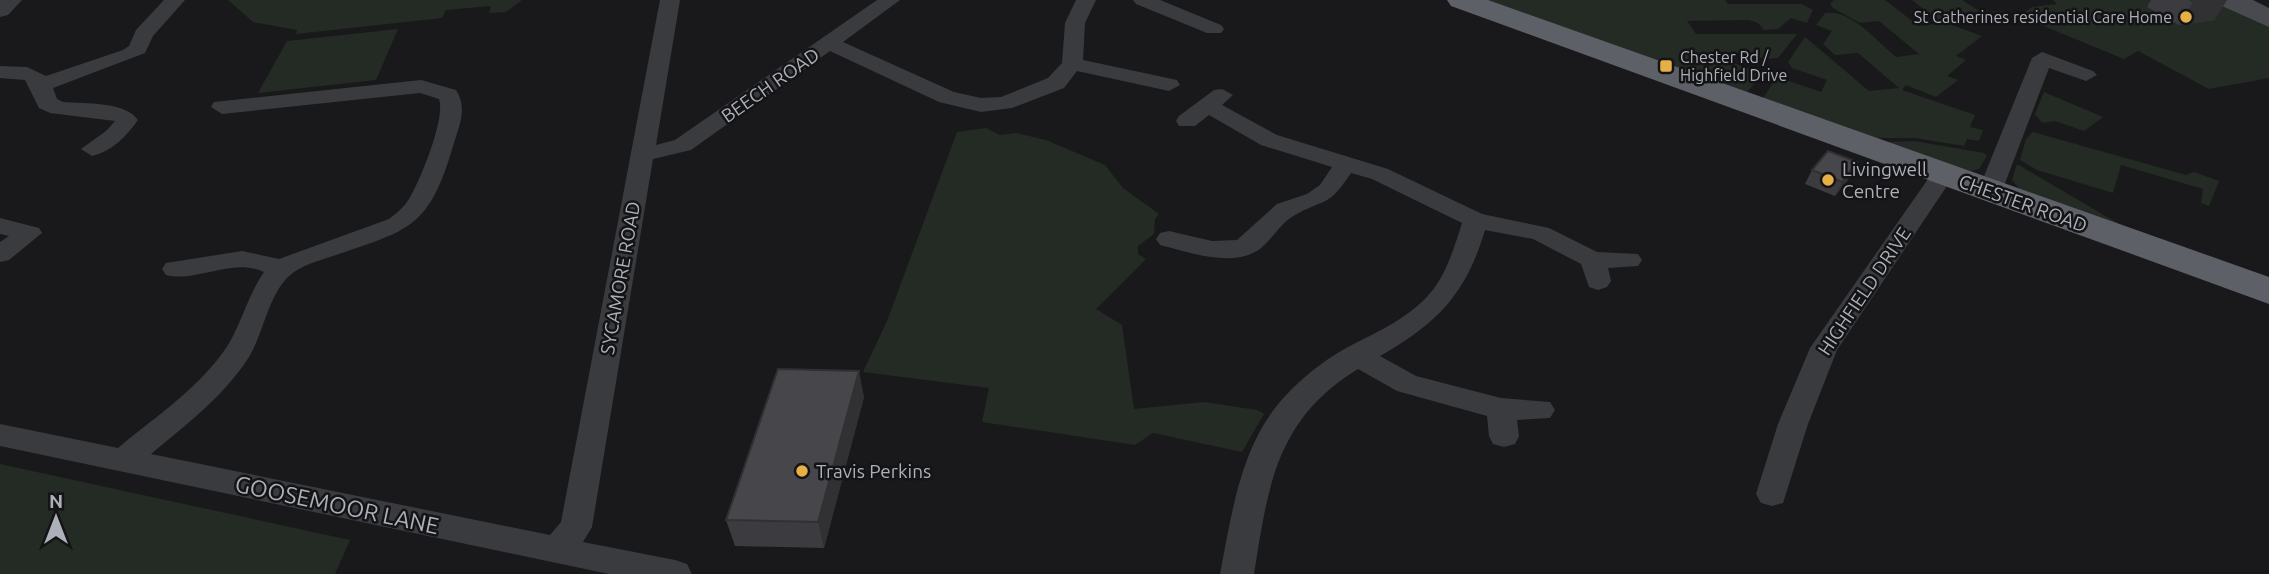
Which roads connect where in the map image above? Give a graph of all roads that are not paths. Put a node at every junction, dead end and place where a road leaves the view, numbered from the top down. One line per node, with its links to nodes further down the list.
1 (10, 0): 9 (street)
2 (175, 0): 18 (street)
3 (670, 0): 23 (street, SYCAMORE ROAD)
4 (890, 0): 14 (street, BEECH ROAD)
5 (1086, 0): 15 (street)
6 (1143, 0): 10 (street)
7 (1461, 0): 25 (highway, CHESTER ROAD)
8 (2232, 0): 11 (main road)
9 (0, 10)
10 (1184, 18): 12 (street); 13 (street)
11 (2269, 19)
12 (1167, 29)
13 (1213, 29)
14 (829, 43): 15 (street); 23 (street, BEECH ROAD)
15 (1072, 64): 19 (street)
16 (0, 72): 18 (street)
17 (2085, 75): 26 (street)
18 (43, 84): 22 (street)
19 (1169, 85)
20 (222, 107): 33 (street)
21 (1186, 121): 24 (street)
22 (92, 149)
23 (642, 155): 40 (street, SYCAMORE ROAD)
24 (1347, 162): 27 (street); 29 (street)
25 (1943, 174): 26 (highway, CHESTER ROAD); 39 (street, HIGHFIELD DRIVE)
26 (1990, 191): 34 (highway, CHESTER ROAD)
27 (1475, 220): 31 (street); 35 (street)
28 (0, 226): 30 (street)
29 (1166, 237)
30 (0, 254)
31 (1629, 260)
32 (175, 269): 33 (street)
33 (280, 270): 38 (street)
34 (2269, 291)
35 (1356, 355): 36 (street); 42 (street)
36 (1540, 410)
37 (0, 435): 38 (street, GOOSEMOOR LANE)
38 (123, 461): 40 (street, GOOSEMOOR LANE)
39 (1772, 494)
40 (557, 550): 41 (street, GOOSEMOOR LANE)
41 (675, 574)
42 (1237, 574)

